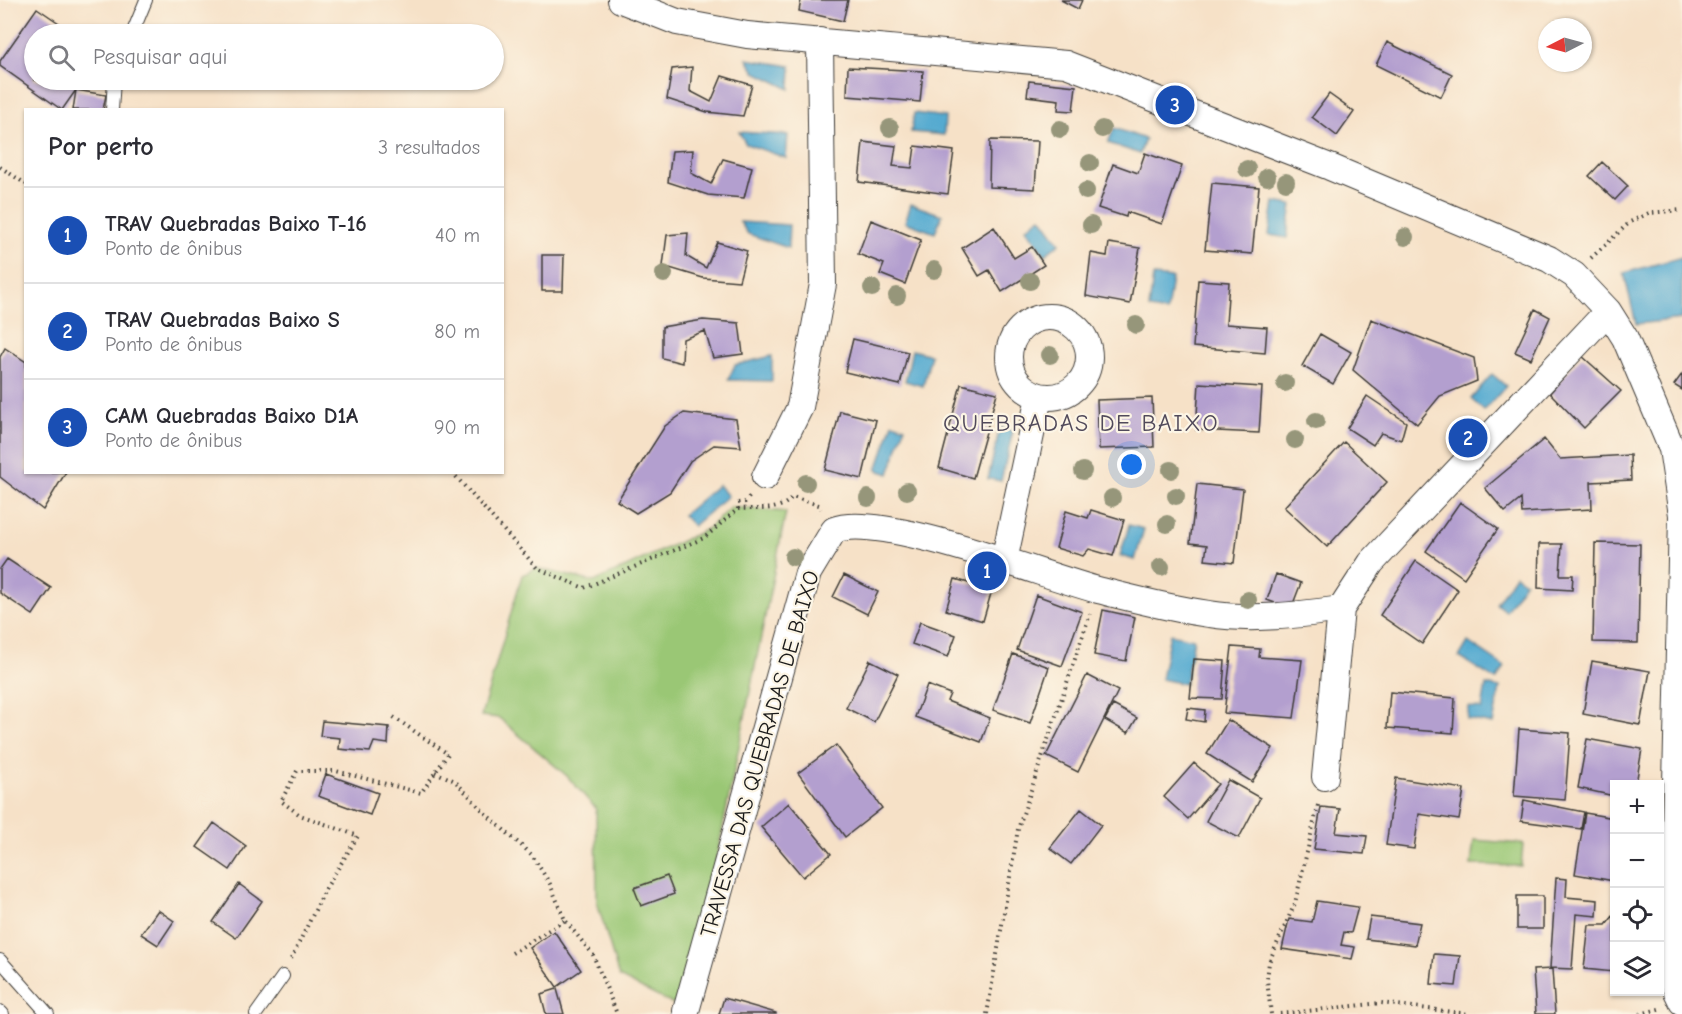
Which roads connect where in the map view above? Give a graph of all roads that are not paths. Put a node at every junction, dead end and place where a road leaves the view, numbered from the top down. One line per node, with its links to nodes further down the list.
1 (146, 0): 3 (lane)
2 (621, 0): 4 (street)
3 (136, 24)
4 (820, 41): 7 (street); 9 (street)
5 (113, 90): 6 (lane)
6 (112, 108)
7 (1608, 311): 11 (street); 15 (street)
8 (1038, 397): 10 (street)
9 (765, 477)
10 (1004, 561): 11 (street, TRAVESSA DAS QUEBRADAS DE BAIXO); 16 (street, TRAVESSA DAS QUEBRADAS DE BAIXO)
11 (1341, 609): 12 (street)
12 (1325, 777)
13 (0, 960): 17 (lane)
14 (283, 976): 18 (lane)
15 (1682, 1002)
16 (686, 1011)
17 (48, 1014)
18 (256, 1014)

